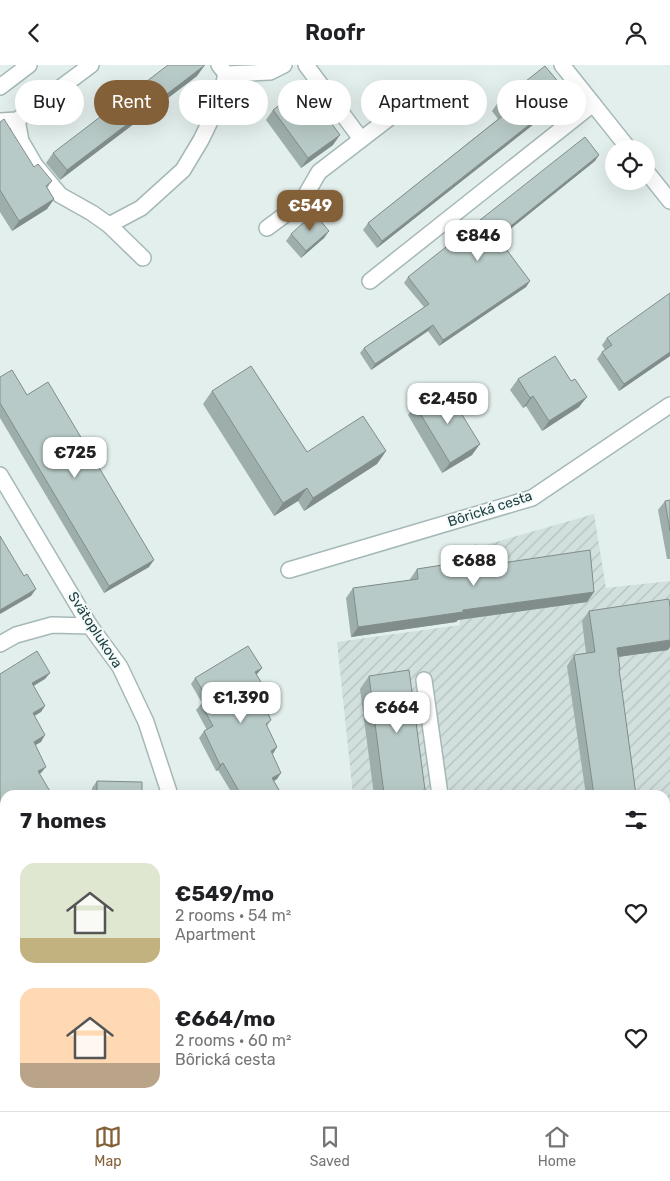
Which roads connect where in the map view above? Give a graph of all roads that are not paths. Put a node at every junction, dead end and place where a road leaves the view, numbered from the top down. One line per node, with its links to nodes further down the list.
1 (29, 65): 8 (street)
2 (92, 65): 7 (street)
3 (284, 65): 6 (street)
4 (306, 65): 14 (street)
5 (562, 65): 9 (street)
6 (222, 70): 18 (street)
7 (72, 80)
8 (0, 87)
9 (593, 104): 15 (street); 21 (street)
10 (15, 120): 11 (street)
11 (0, 121)
12 (18, 125): 18 (street)
13 (380, 125): 14 (street)
14 (361, 139): 19 (street)
15 (622, 140)
16 (655, 182): 17 (street)
17 (670, 201)
18 (109, 225): 20 (street)
19 (267, 228)
20 (143, 258)
21 (370, 281)
22 (670, 405): 24 (street, Bôrická cesta)
23 (0, 475): 25 (street, Svätoplukova)
24 (289, 570)
25 (90, 626): 26 (street); 28 (street, Svätoplukova)
26 (0, 643)
27 (424, 680): 29 (street)
28 (168, 790)
29 (439, 790)

